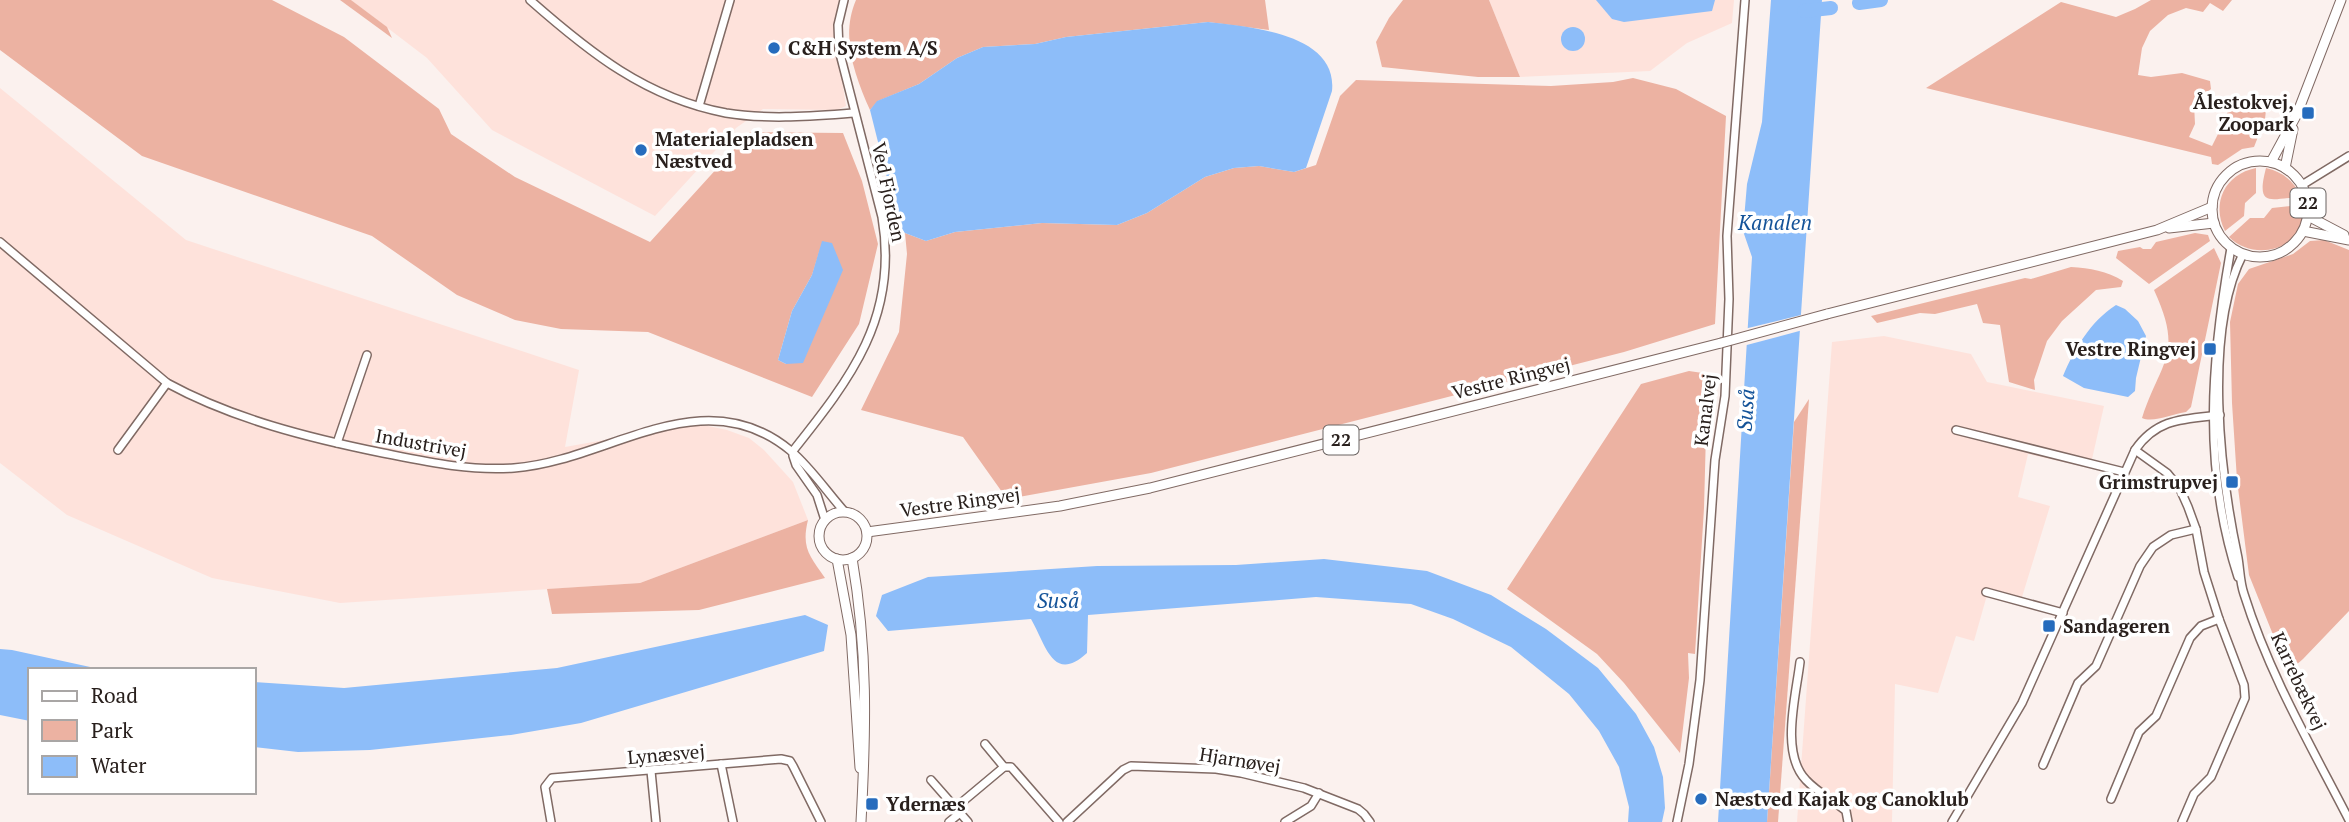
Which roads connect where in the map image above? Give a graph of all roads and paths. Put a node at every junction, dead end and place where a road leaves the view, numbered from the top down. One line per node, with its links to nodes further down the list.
1 (530, 0): 6 (street)
2 (730, 0): 6 (street)
3 (844, 0): 7 (street, Ved Fjorden)
4 (1745, 0): 63 (street, Kanalvej)
5 (2341, 0): 8 (main road)
6 (699, 106): 7 (street)
7 (854, 113): 29 (street, Ved Fjorden)
8 (2297, 114): 10 (main road); 11 (main road)
9 (2349, 156): 12 (street)
10 (2271, 162): 11 (main road, 22); 13 (main road)
11 (2285, 168): 12 (main road, 22)
12 (2302, 185): 14 (main road, 22)
13 (2212, 207): 15 (main road); 16 (main road, Vestre Ringvej / 22)
14 (2308, 216): 17 (main road, 22); 18 (main road, 22)
15 (2214, 223): 16 (main road, Vestre Ringvej / 22); 20 (main road)
16 (2157, 230): 34 (main road, Vestre Ringvej / 22, bridge)
17 (2303, 231): 18 (main road, 22); 21 (main road, 22)
18 (2349, 238)
19 (0, 242): 23 (street, Industrivej)
20 (2231, 247): 21 (main road); 24 (street, Karrebækvej)
21 (2243, 254): 24 (street, Karrebækvej)
22 (368, 355): 26 (street)
23 (167, 383): 26 (street, Industrivej); 27 (street)
24 (2216, 416): 28 (street); 37 (street, Karrebækvej); 37 (street, Karrebækvej)
25 (1956, 430): 30 (street)
26 (337, 443): 29 (street, Industrivej)
27 (118, 450)
28 (2135, 450): 30 (street); 33 (street)
29 (792, 452): 31 (street, Industrivej); 32 (street)
30 (2124, 472): 39 (street)
31 (844, 511): 32 (main road); 34 (main road)
32 (825, 520): 36 (main road)
33 (2196, 529): 40 (street); 44 (street)
34 (867, 532): 35 (main road)
35 (852, 558): 36 (main road); 51 (main road)
36 (837, 559): 51 (main road)
37 (2243, 591): 52 (street, Karrebækvej)
38 (1986, 592): 39 (street)
39 (2063, 612): 65 (street)
40 (2219, 619): 49 (street); 66 (street)
41 (1800, 662): 64 (street)
42 (985, 744): 45 (street)
43 (721, 764): 46 (street, Lynæsvej); 55 (street); 56 (street, Lynæsvej)
44 (2043, 765)
45 (1004, 767): 50 (street); 59 (street)
46 (651, 771): 53 (street, Lynæsvej); 54 (street)
47 (931, 779): 50 (street)
48 (1319, 793): 60 (street, Hjarnøvej); 61 (street); 62 (street, Hjarnøvej)
49 (2111, 799)
50 (958, 811): 57 (street); 58 (street)
51 (861, 817)
52 (2349, 820)
53 (551, 822)
54 (656, 822)
55 (733, 822)
56 (821, 822)
57 (949, 822)
58 (968, 822)
59 (1059, 822)
60 (1067, 822)
61 (1286, 822)
62 (1370, 822)
63 (1677, 822)
64 (1847, 822)
65 (1952, 822)
66 (2182, 822)

